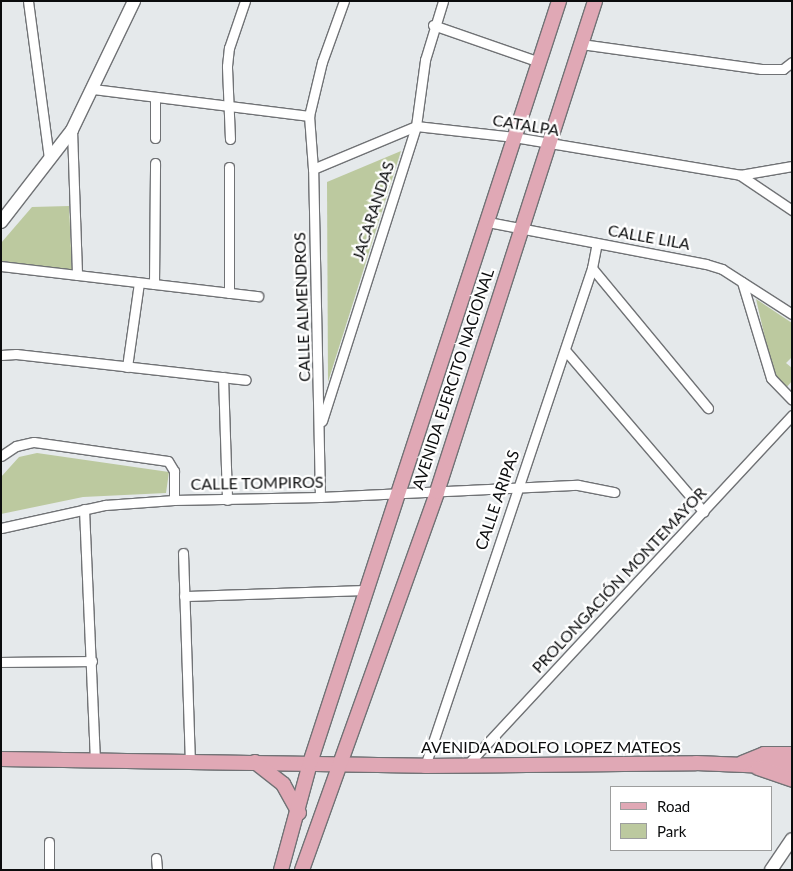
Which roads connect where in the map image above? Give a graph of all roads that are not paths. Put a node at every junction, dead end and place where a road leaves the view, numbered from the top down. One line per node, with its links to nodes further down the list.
1 (28, 1): 22 (street)
2 (134, 1): 12 (street)
3 (245, 1): 14 (street)
4 (344, 1): 15 (street, CALLE ALMENDROS)
5 (443, 1): 8 (street, JACARANDAS)
6 (558, 1): 10 (main road, AVENIDA EJERCITO NACIONAL)
7 (595, 1): 9 (main road, AVENIDA EJERCITO NACIONAL)
8 (433, 25): 10 (street); 16 (street, JACARANDAS)
9 (581, 44): 11 (street); 21 (main road, AVENIDA EJERCITO NACIONAL)
10 (539, 62): 18 (main road, AVENIDA EJERCITO NACIONAL)
11 (792, 62)
12 (93, 89): 13 (street); 17 (street)
13 (155, 97): 14 (street); 19 (street)
14 (227, 107): 15 (street); 20 (street)
15 (309, 116): 26 (street, CALLE ALMENDROS)
16 (416, 126): 18 (street, CATALPA); 26 (street, CATALPA); 51 (street, JACARANDAS)
17 (72, 130): 22 (street); 36 (street)
18 (514, 137): 21 (street, CATALPA); 31 (main road, AVENIDA EJERCITO NACIONAL)
19 (155, 138)
20 (230, 139)
21 (548, 143): 27 (street, CATALPA); 32 (main road, AVENIDA EJERCITO NACIONAL)
22 (49, 158): 28 (street)
23 (155, 162): 39 (street)
24 (792, 166): 27 (street)
25 (229, 167): 40 (street)
26 (313, 169): 51 (street, CALLE ALMENDROS)
27 (740, 175): 29 (street)
28 (5, 210): 30 (street)
29 (792, 210)
30 (1, 222)
31 (488, 222): 32 (street, CALLE LILA); 56 (main road, AVENIDA EJERCITO NACIONAL)
32 (519, 229): 33 (street, CALLE LILA); 54 (main road, AVENIDA EJERCITO NACIONAL)
33 (597, 243): 35 (street, CALLE ARIPAS); 37 (street, CALLE LILA)
34 (1, 266): 36 (street)
35 (592, 268): 43 (street, CALLE ARIPAS); 49 (street)
36 (77, 275): 38 (street)
37 (742, 282): 42 (street, CALLE LILA); 48 (street)
38 (139, 283): 39 (street); 45 (street)
39 (154, 284): 40 (street)
40 (229, 293): 41 (street)
41 (258, 296)
42 (792, 314)
43 (565, 350): 53 (street, CALLE ARIPAS); 61 (street)
44 (1, 356): 45 (street)
45 (127, 366): 46 (street)
46 (223, 377): 47 (street); 59 (street)
47 (246, 380)
48 (792, 400)
49 (708, 408)
50 (792, 415): 61 (street, PROLONGACIÓN MONTEMAYOR)
51 (320, 428): 57 (street, CALLE ALMENDROS)
52 (1, 456): 58 (street)
53 (516, 488): 54 (street, CALLE TOMPIROS); 55 (street, CALLE TOMPIROS); 77 (street, CALLE ARIPAS)
54 (436, 492): 56 (street, CALLE TOMPIROS); 75 (main road, AVENIDA EJERCITO NACIONAL)
55 (614, 492)
56 (399, 493): 57 (street, CALLE TOMPIROS); 64 (main road, AVENIDA EJERCITO NACIONAL)
57 (320, 497): 59 (street, CALLE TOMPIROS)
58 (174, 500): 59 (street, CALLE TOMPIROS); 60 (street, CALLE TOMPIROS)
59 (227, 500)
60 (84, 509): 62 (street, CALLE TOMPIROS); 66 (street)
61 (704, 512): 76 (street, PROLONGACIÓN MONTEMAYOR)
62 (1, 528)
63 (183, 553): 65 (street)
64 (368, 590): 65 (street); 73 (main road, AVENIDA EJERCITO NACIONAL)
65 (184, 596): 71 (street)
66 (92, 660): 67 (street); 70 (street)
67 (1, 662)
68 (792, 754): 74 (main road)
69 (1, 759): 70 (main road, AVENIDA ADOLFO LOPEZ MATEOS)
70 (95, 760): 71 (main road, AVENIDA ADOLFO LOPEZ MATEOS)
71 (190, 761): 72 (main road, AVENIDA ADOLFO LOPEZ MATEOS)
72 (254, 761): 73 (main road, AVENIDA ADOLFO LOPEZ MATEOS); 81 (main road)
73 (310, 763): 75 (main road, AVENIDA ADOLFO LOPEZ MATEOS); 81 (main road, AVENIDA EJERCITO NACIONAL)
74 (734, 764): 76 (main road, AVENIDA ADOLFO LOPEZ MATEOS); 78 (main road, AVENIDA ADOLFO LOPEZ MATEOS)
75 (337, 765): 77 (main road, AVENIDA ADOLFO LOPEZ MATEOS); 88 (main road, AVENIDA EJERCITO NACIONAL)
76 (467, 765): 77 (main road, AVENIDA ADOLFO LOPEZ MATEOS)
77 (425, 766)
78 (752, 766): 79 (main road, AVENIDA ADOLFO LOPEZ MATEOS); 80 (main road)
79 (792, 767)
80 (792, 780)
81 (299, 813): 85 (main road, AVENIDA EJERCITO NACIONAL)
82 (792, 839): 89 (street)
83 (49, 842): 86 (street)
84 (156, 858): 87 (street)
85 (282, 869)
86 (49, 870)
87 (157, 870)
88 (302, 870)
89 (771, 870)

